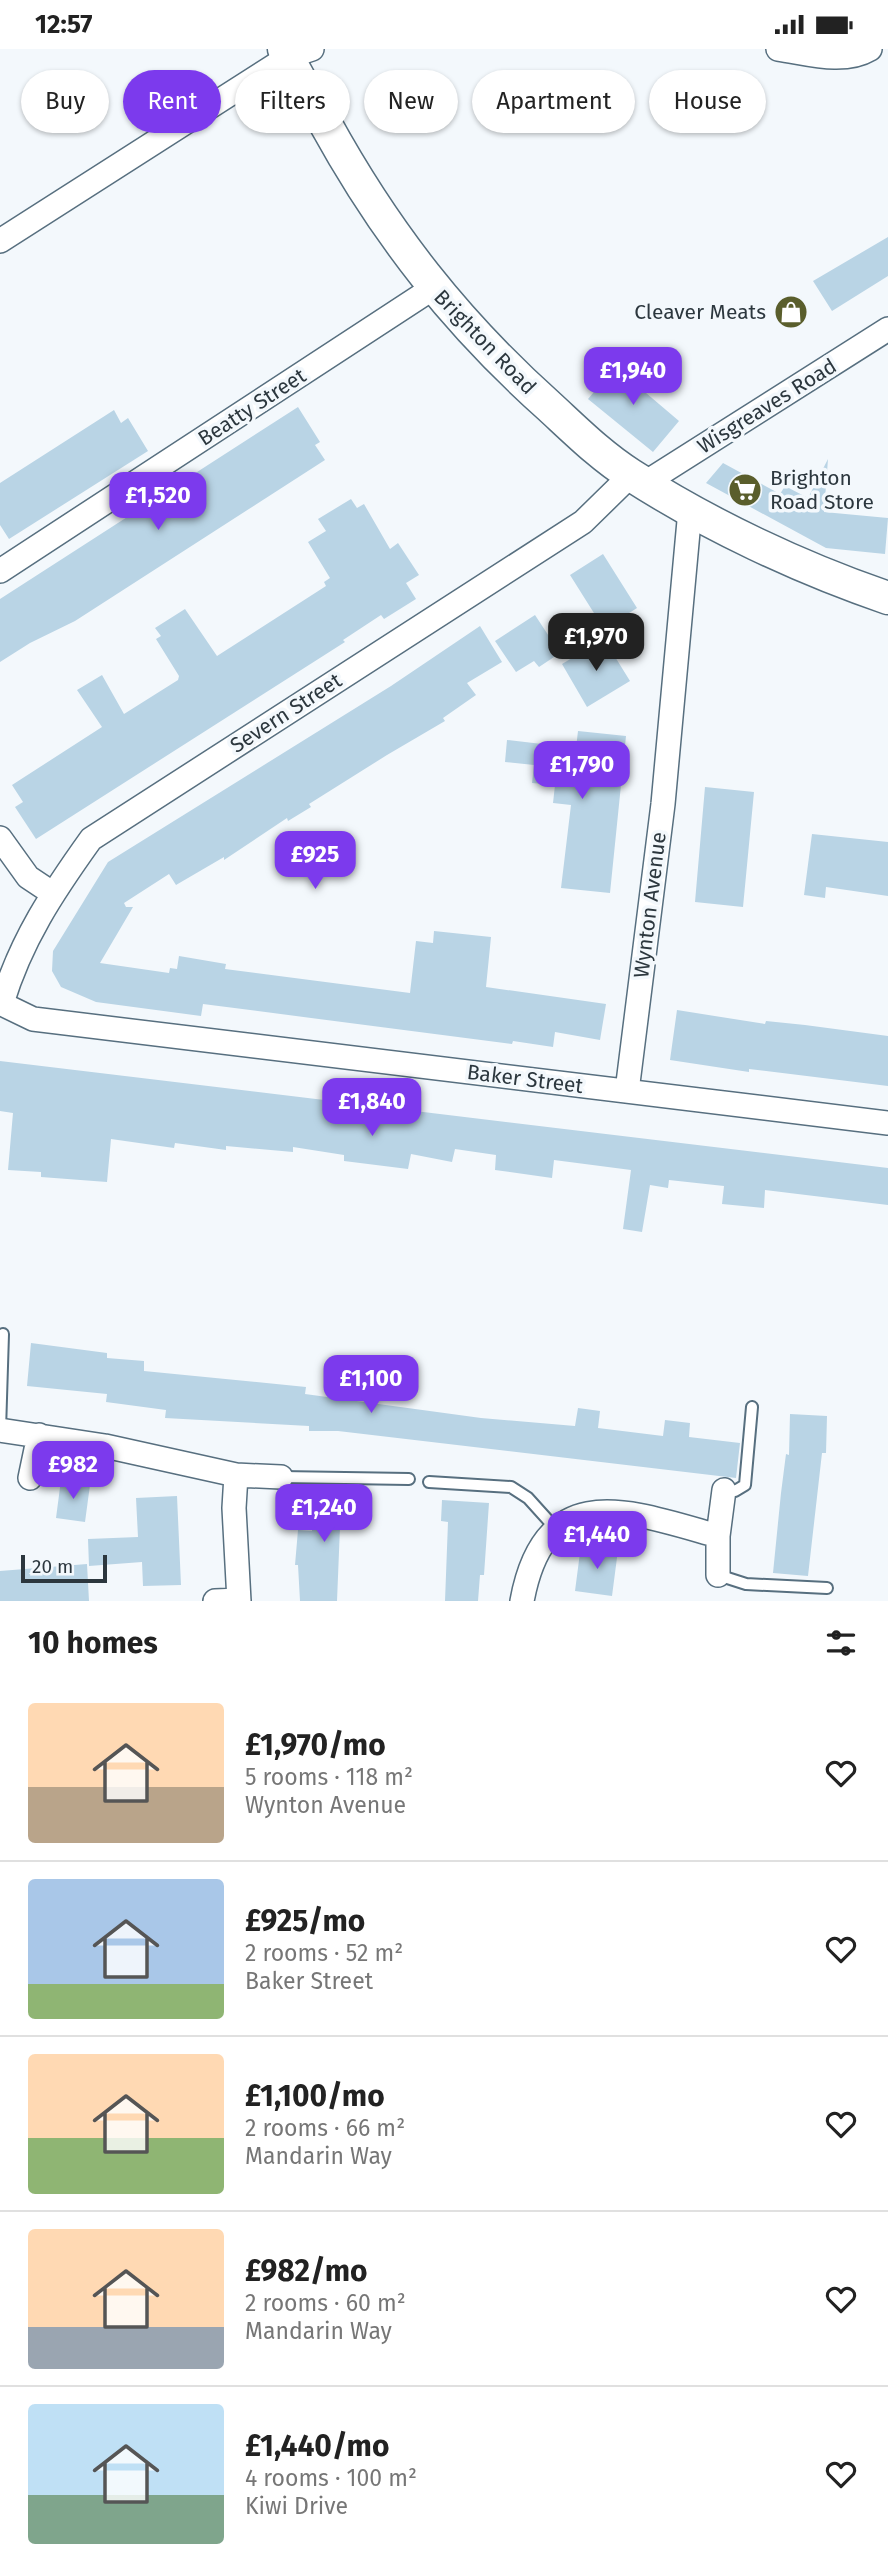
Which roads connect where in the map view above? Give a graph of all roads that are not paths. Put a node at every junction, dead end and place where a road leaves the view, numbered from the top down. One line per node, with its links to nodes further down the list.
1 (778, 49): 2 (street)
2 (870, 49)
3 (295, 52): 4 (street); 5 (street, Brighton Road)
4 (0, 241)
5 (433, 288): 7 (street, Brighton Road); 9 (street, Beatty Street)
6 (888, 328): 7 (street, Wisgreaves Road)
7 (638, 479): 8 (street, Brighton Road); 12 (street, Severn Street)
8 (690, 510): 10 (street, Brighton Road); 14 (street, Wynton Avenue)
9 (0, 571)
10 (888, 598)
11 (0, 838): 12 (street)
12 (52, 893): 13 (street, Severn Street)
13 (1, 1003): 14 (street, Baker Street)
14 (627, 1091): 15 (street, Baker Street)
15 (888, 1123)
16 (3, 1334): 18 (lane)
17 (752, 1407): 25 (lane)
18 (0, 1430): 19 (street)
19 (38, 1435): 20 (street); 22 (street)
20 (236, 1475): 21 (street); 30 (street)
21 (281, 1477): 23 (lane)
22 (30, 1478)
23 (410, 1479)
24 (429, 1482): 26 (lane)
25 (724, 1490): 27 (street)
26 (556, 1529): 27 (street); 32 (street)
27 (718, 1536): 28 (street)
28 (718, 1575): 29 (lane)
29 (827, 1588)
30 (239, 1600): 31 (street)
31 (215, 1601)
32 (522, 1601)

